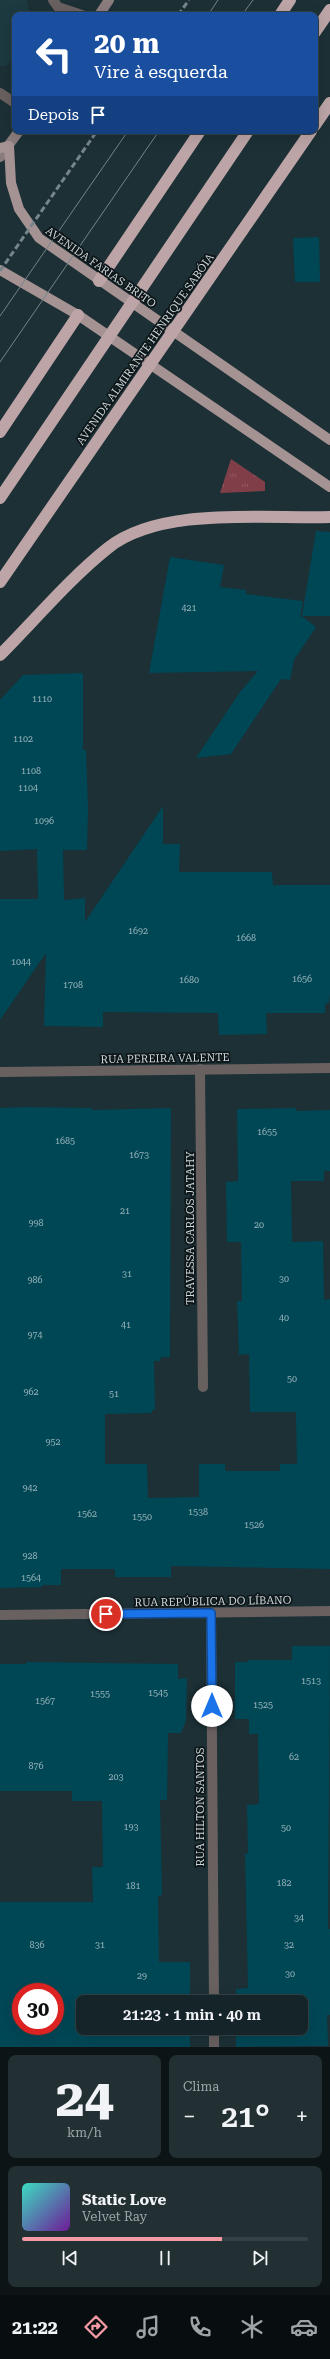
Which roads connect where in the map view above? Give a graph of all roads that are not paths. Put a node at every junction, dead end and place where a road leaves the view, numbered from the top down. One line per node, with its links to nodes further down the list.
1 (53, 0): 5 (street)
2 (109, 0): 6 (main road)
3 (290, 0): 7 (highway)
4 (330, 10): 8 (highway)
5 (73, 12)
6 (101, 12)
7 (282, 12)
8 (318, 28)
9 (0, 93): 10 (street)
10 (12, 101)
11 (330, 103): 12 (highway)
12 (318, 121)
13 (16, 134): 17 (main road)
14 (198, 134): 20 (highway)
15 (246, 134): 25 (highway, bridge)
16 (309, 134): 27 (highway, AVENIDA ALMIRANTE HENRIQUE SABÓIA, bridge)
17 (4, 147): 18 (main road); 20 (main road, AVENIDA FARIAS BRITO)
18 (0, 157)
19 (0, 270): 21 (main road)
20 (99, 281): 23 (main road, AVENIDA FARIAS BRITO)
21 (78, 315): 22 (highway); 24 (main road)
22 (0, 432)
23 (330, 440)
24 (330, 488)
25 (0, 498)
26 (330, 517): 28 (highway)
27 (0, 582)
28 (0, 656)
29 (330, 1068): 30 (street, RUA PEREIRA VALENTE)
30 (200, 1069): 31 (street, RUA PEREIRA VALENTE); 32 (street, TRAVESSA CARLOS JATAHY)
31 (0, 1072)
32 (203, 1387)
33 (330, 1611): 34 (street, RUA REPÚBLICA DO LÍBANO)
34 (211, 1613): 35 (street, RUA REPÚBLICA DO LÍBANO); 36 (street, RUA HILTON SANTOS)
35 (0, 1615)
36 (214, 1995)
37 (214, 2035): 38 (street)
38 (214, 2047)

